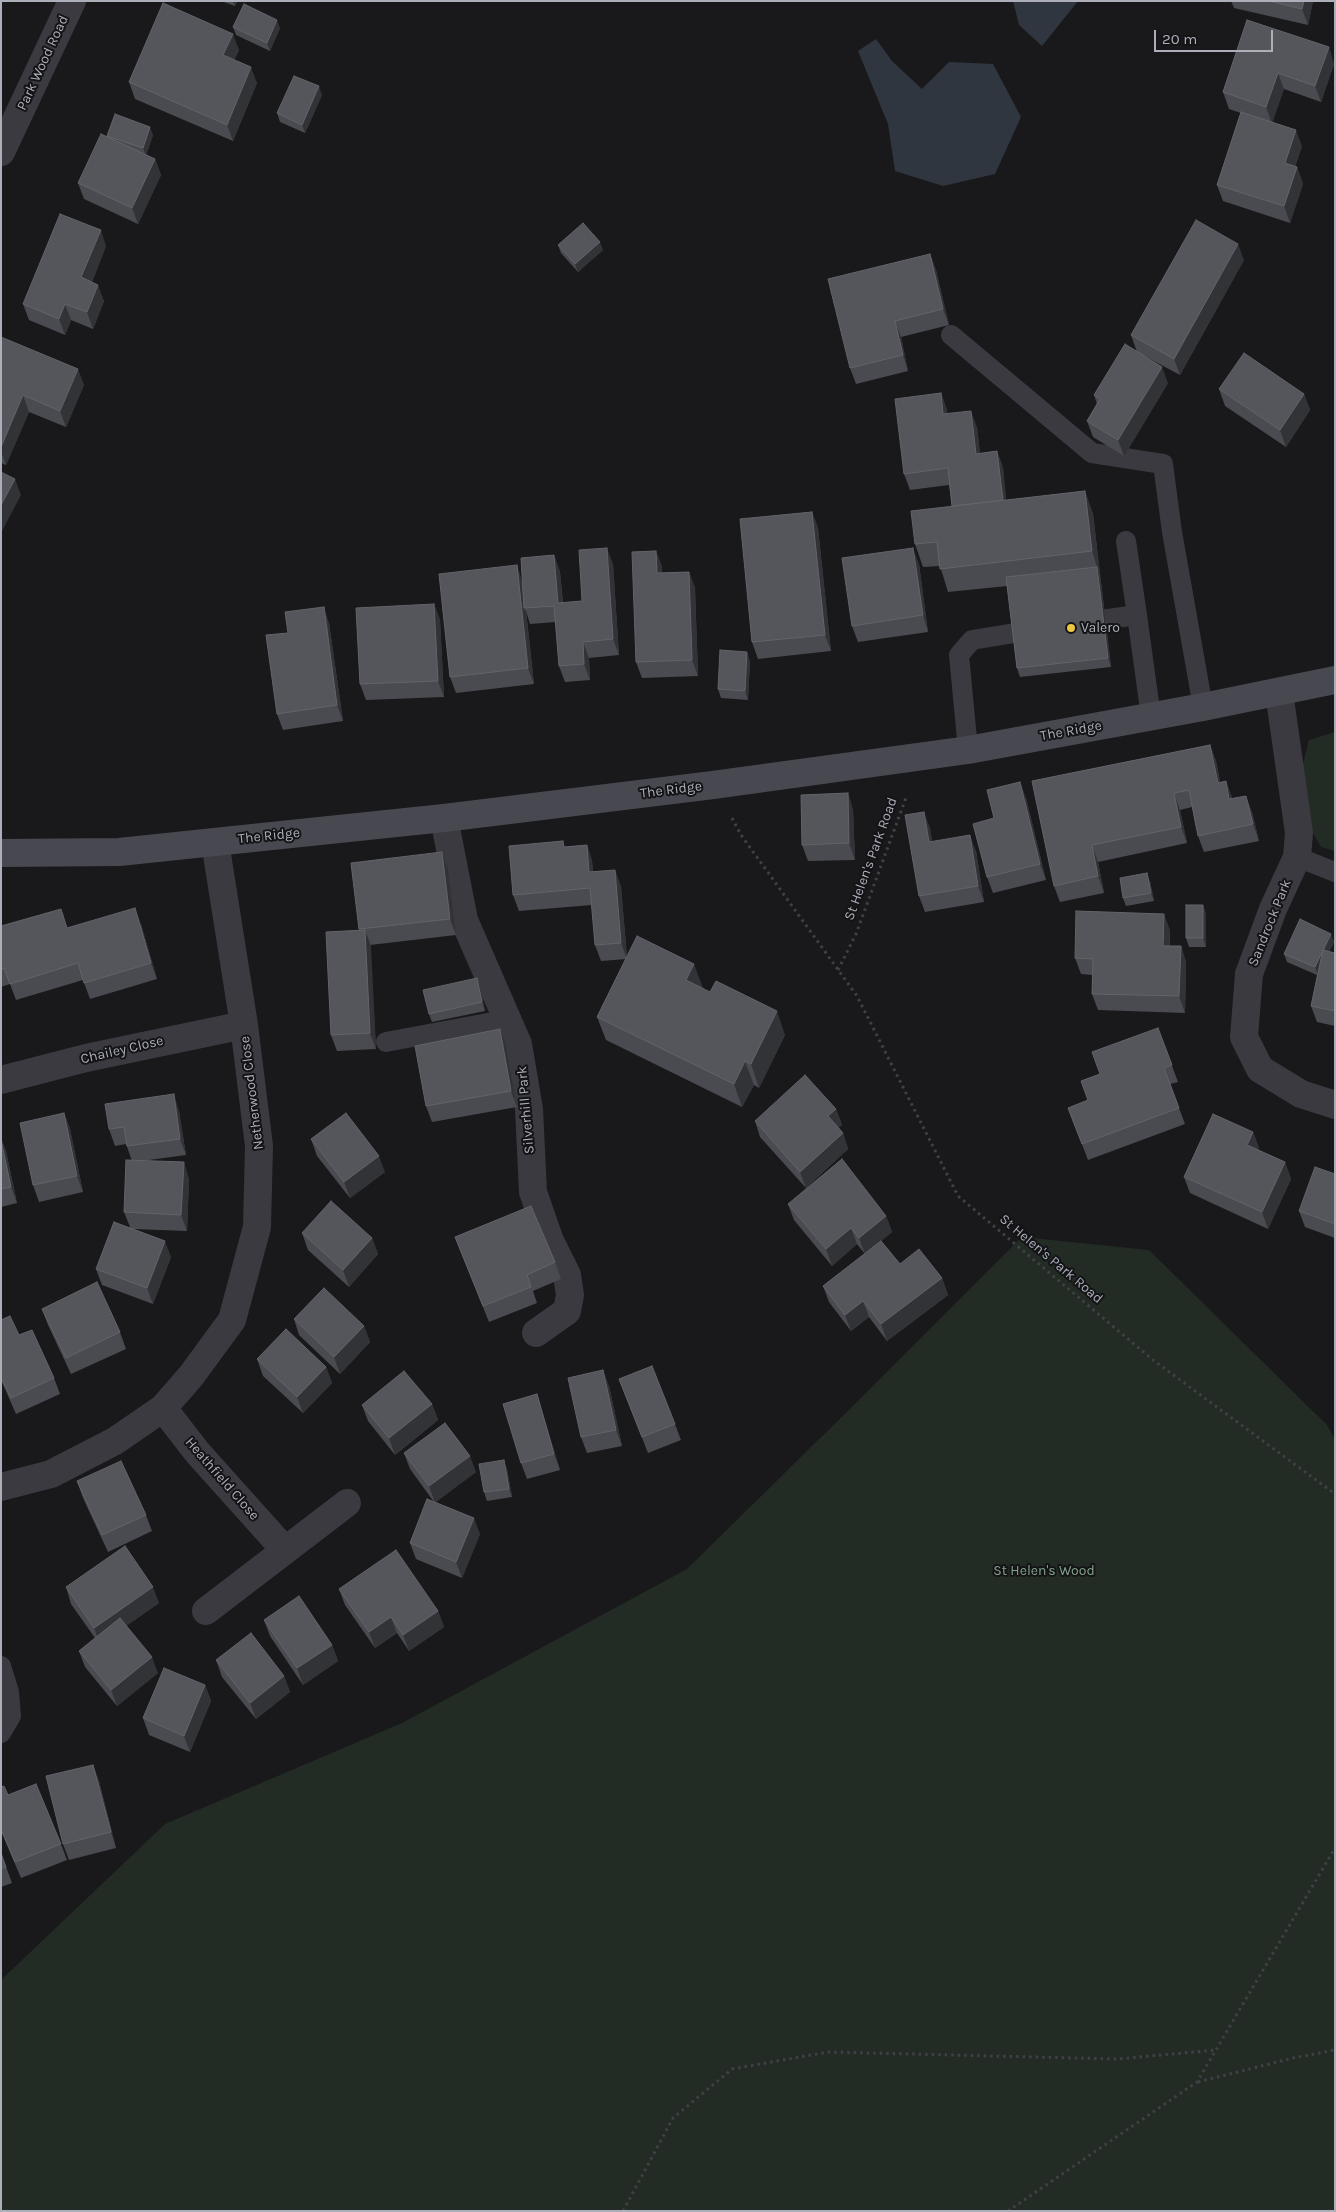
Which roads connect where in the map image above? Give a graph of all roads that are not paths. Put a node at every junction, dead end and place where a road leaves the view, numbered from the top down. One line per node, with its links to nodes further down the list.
1 (72, 1): 2 (street, Park Wood Road)
2 (1, 152)
3 (950, 335): 8 (lane)
4 (1126, 541): 5 (lane)
5 (1137, 615): 9 (lane); 10 (lane)
6 (1335, 680): 7 (main road, The Ridge)
7 (1279, 692): 8 (main road, The Ridge); 14 (street, Sandrock Park)
8 (1203, 708): 9 (main road, The Ridge)
9 (1151, 717): 10 (main road, The Ridge)
10 (968, 750): 11 (main road, The Ridge)
11 (444, 818): 12 (main road, The Ridge); 16 (street, Silverhill Park)
12 (215, 842): 13 (main road, The Ridge); 17 (street, Netherwood Close)
13 (1, 853)
14 (1296, 857): 15 (lane); 20 (street, Sandrock Park)
15 (1335, 872)
16 (509, 1019): 18 (lane); 21 (street, Silverhill Park)
17 (244, 1025): 19 (street, Chailey Close); 22 (street, Netherwood Close)
18 (386, 1042)
19 (1, 1080)
20 (1335, 1105)
21 (536, 1333)
22 (163, 1408): 23 (street, Netherwood Close); 25 (street, Heathfield Close)
23 (1, 1487)
24 (347, 1503): 25 (street)
25 (284, 1549): 26 (street)
26 (206, 1611)
27 (1, 1666): 28 (lane)
28 (1, 1733)

